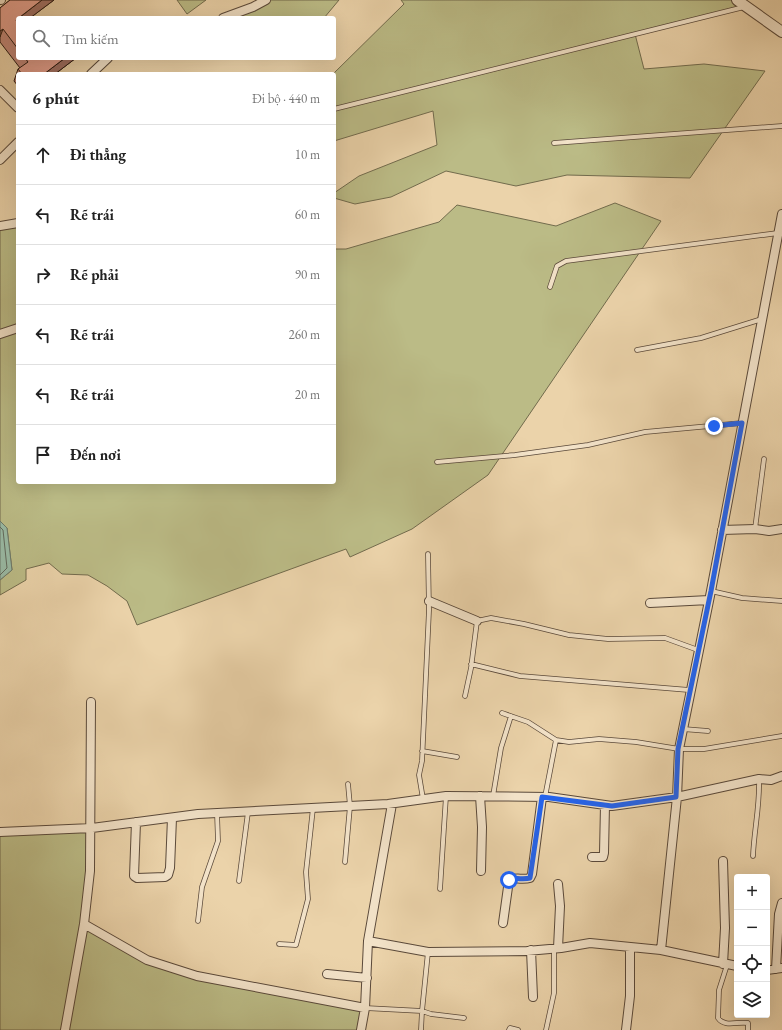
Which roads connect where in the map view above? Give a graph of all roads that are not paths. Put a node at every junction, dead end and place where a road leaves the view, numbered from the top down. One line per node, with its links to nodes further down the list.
1 (266, 0): 4 (street)
2 (737, 0): 3 (street)
3 (746, 6): 5 (street); 10 (lane)
4 (228, 16)
5 (782, 32)
6 (106, 60): 7 (street)
7 (93, 72)
8 (0, 90): 9 (street)
9 (16, 106)
10 (336, 109)
11 (782, 126): 12 (lane)
12 (554, 143)
13 (16, 144): 14 (street)
14 (0, 160)
15 (782, 214): 18 (street)
16 (16, 223): 17 (street)
17 (0, 226)
18 (779, 233): 19 (lane); 20 (street)
19 (550, 287)
20 (762, 319): 23 (lane); 24 (street)
21 (16, 329): 22 (street)
22 (0, 334)
23 (637, 350)
24 (742, 423): 26 (lane); 29 (street)
25 (764, 459): 27 (lane)
26 (437, 462)
27 (755, 529): 28 (street); 29 (street)
28 (782, 529)
29 (722, 530): 31 (street)
30 (428, 554): 32 (lane)
31 (710, 596): 33 (lane); 34 (street); 36 (street)
32 (429, 601): 35 (street); 48 (lane)
33 (782, 601)
34 (650, 604)
35 (477, 621): 36 (lane); 37 (lane)
36 (698, 650): 38 (street)
37 (471, 664): 38 (lane); 39 (lane)
38 (689, 690): 43 (street)
39 (465, 696)
40 (91, 702): 67 (street)
41 (502, 713): 42 (lane)
42 (511, 716): 46 (lane); 55 (lane)
43 (682, 729): 44 (lane); 47 (street)
44 (708, 731)
45 (782, 736): 47 (lane)
46 (556, 740): 47 (lane); 56 (lane)
47 (678, 749): 57 (street)
48 (422, 752): 49 (lane); 58 (lane)
49 (457, 757)
50 (782, 776): 51 (street)
51 (759, 779): 57 (street); 69 (lane)
52 (348, 784): 61 (lane)
53 (446, 796): 54 (street); 58 (street); 76 (lane)
54 (480, 796): 55 (street); 73 (street)
55 (493, 796): 56 (street)
56 (544, 797): 60 (street); 79 (street)
57 (676, 797): 60 (street); 86 (street)
58 (423, 799): 59 (street)
59 (392, 804): 61 (street); 81 (street)
60 (604, 805): 70 (street)
61 (350, 806): 62 (street); 72 (lane)
62 (312, 808): 63 (street); 82 (lane)
63 (248, 812): 64 (street); 74 (lane)
64 (217, 813): 65 (street); 78 (lane)
65 (172, 818): 66 (street); 66 (street)
66 (136, 822): 67 (street)
67 (92, 828): 68 (street); 80 (street)
68 (0, 832)
69 (753, 856)
70 (592, 857)
71 (722, 861): 88 (street)
72 (344, 862)
73 (481, 871)
74 (239, 881)
75 (558, 884): 84 (street)
76 (440, 889)
77 (782, 903): 90 (street)
78 (198, 921)
79 (503, 923)
80 (84, 924): 94 (street); 97 (street)
81 (368, 941): 87 (street); 92 (street)
82 (279, 944)
83 (630, 947): 84 (street); 86 (street); 103 (street)
84 (556, 948): 85 (street); 102 (lane)
85 (531, 950): 87 (street); 93 (street)
86 (661, 950): 88 (street)
87 (428, 952): 95 (lane)
88 (725, 965): 89 (street); 104 (lane)
89 (734, 966)
90 (779, 968)
91 (327, 974): 92 (street)
92 (367, 978): 94 (street)
93 (533, 996)
94 (365, 1008): 95 (lane); 98 (street)
95 (422, 1011): 96 (lane); 99 (lane)
96 (464, 1018)
97 (65, 1030)
98 (361, 1030)
99 (420, 1030)
100 (509, 1030): 101 (lane)
101 (518, 1030)
102 (546, 1030)
103 (626, 1030)
104 (748, 1030)

